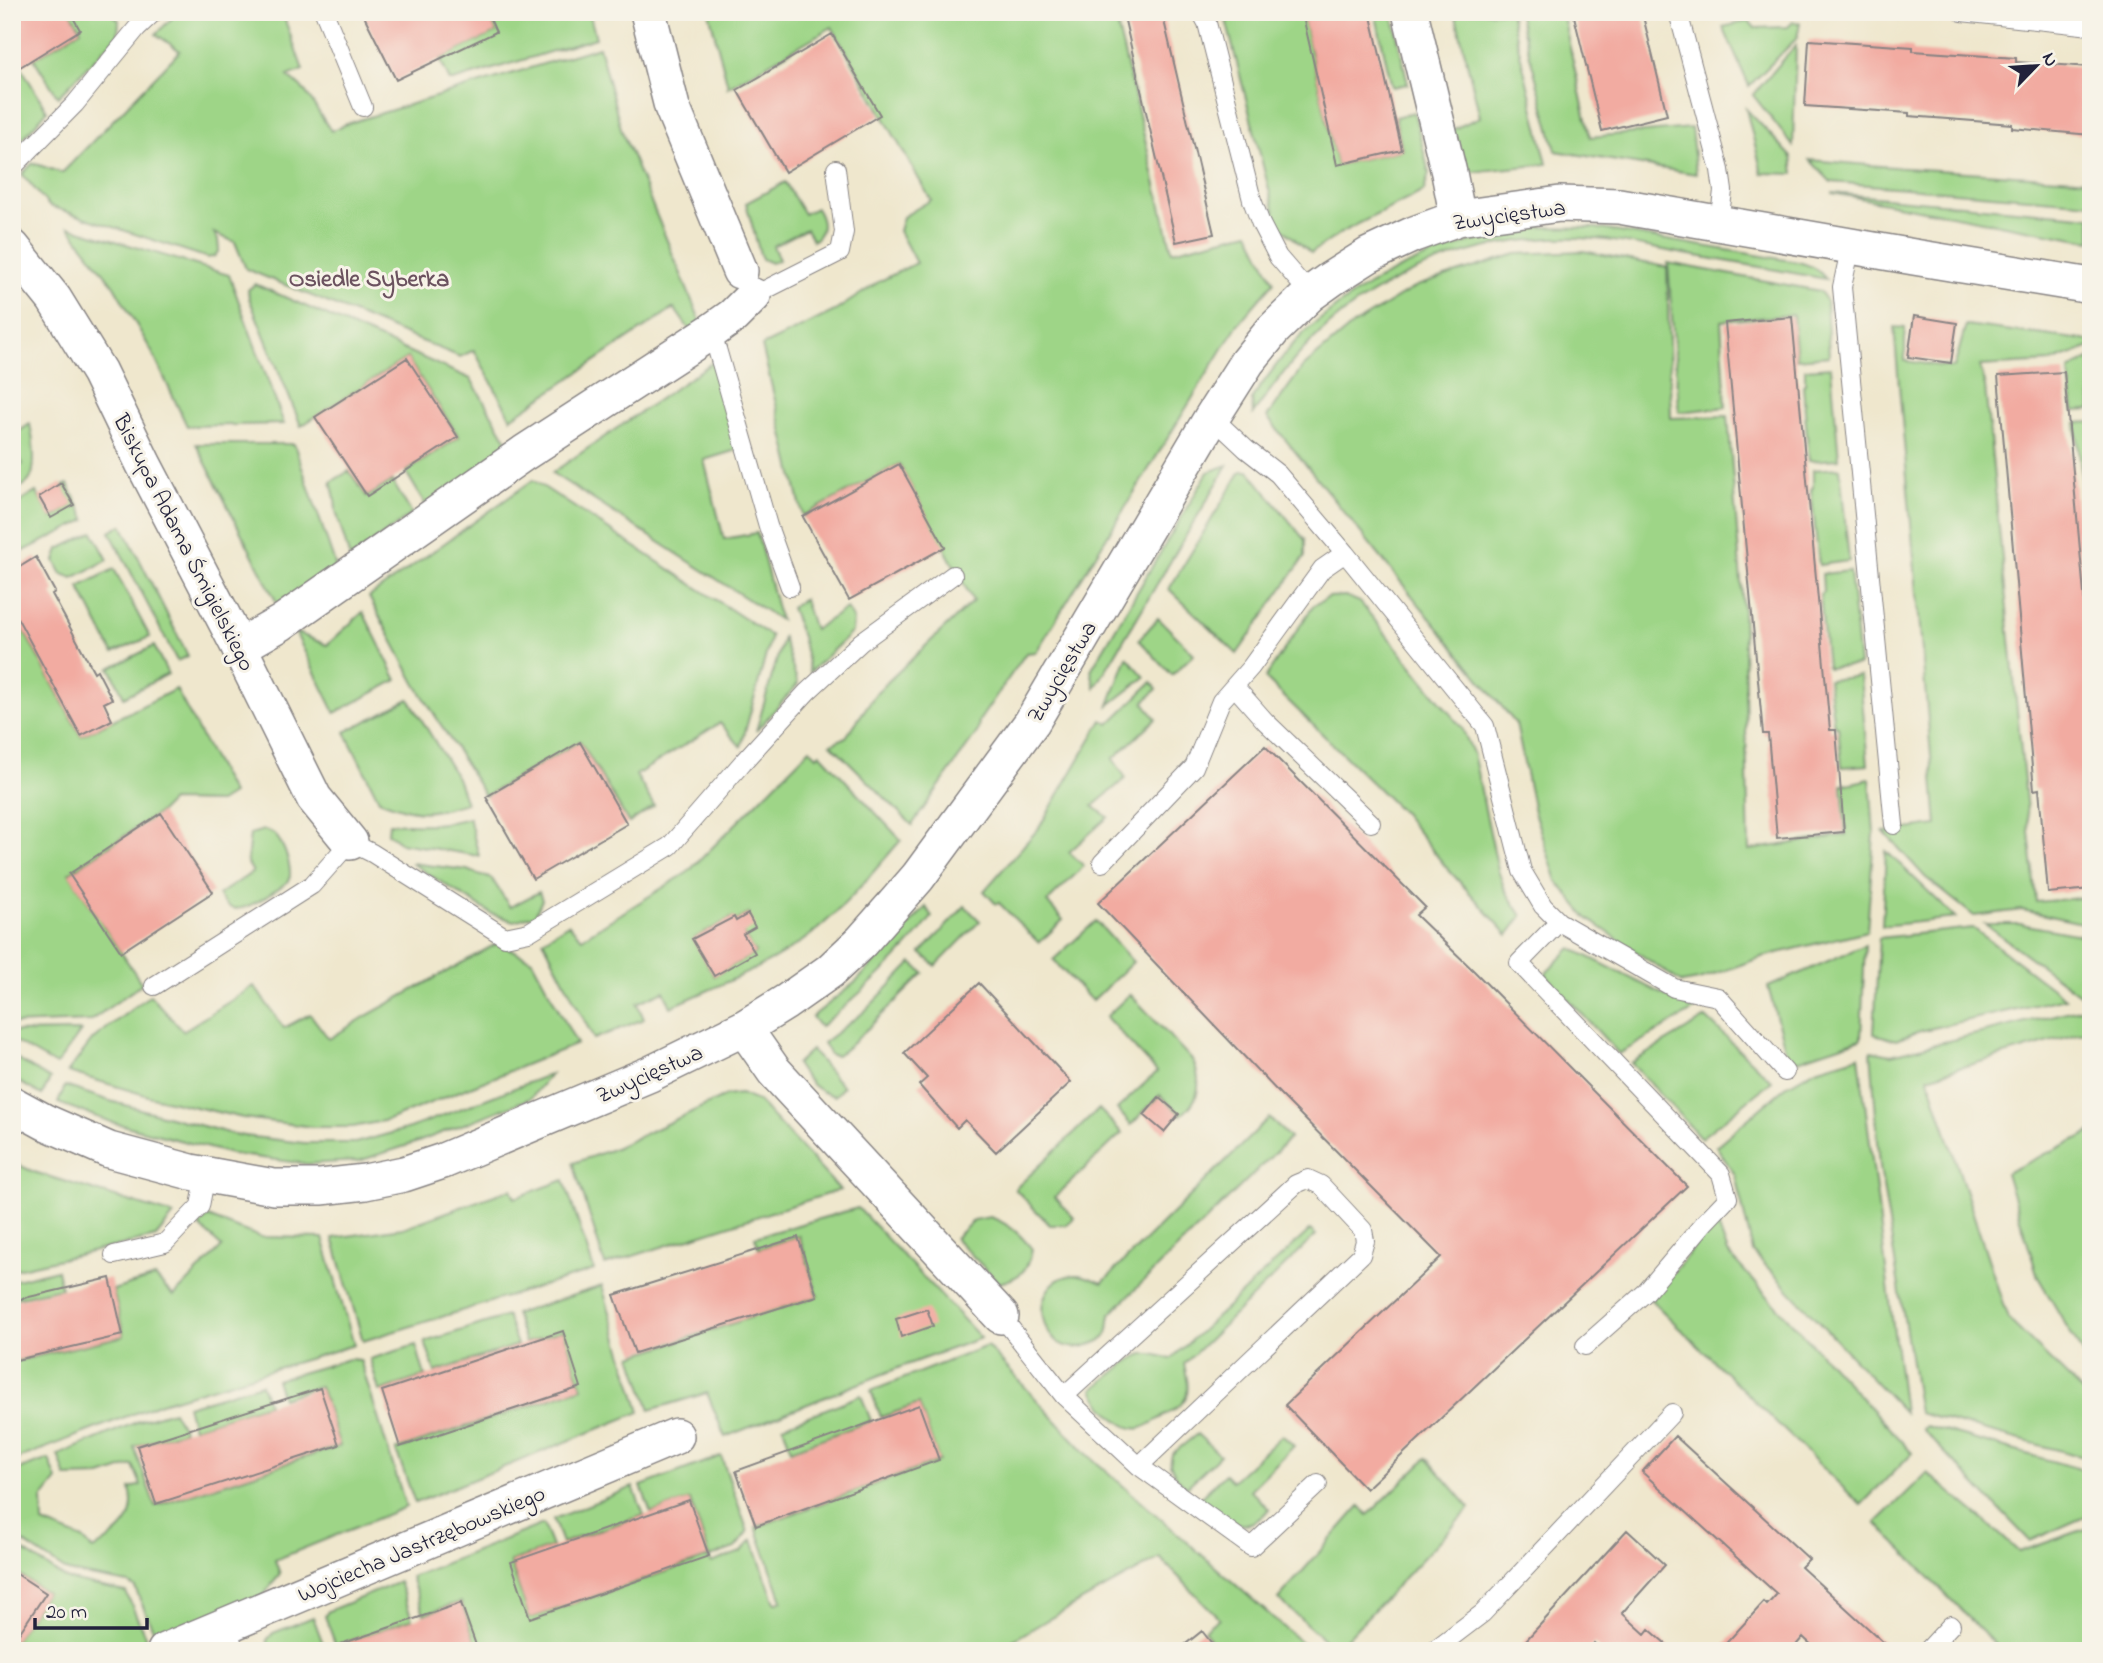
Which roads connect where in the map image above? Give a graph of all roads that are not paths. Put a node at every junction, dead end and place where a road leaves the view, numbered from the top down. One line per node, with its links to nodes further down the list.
1 (154, 12): 10 (lane)
2 (324, 12): 9 (lane)
3 (649, 12): 16 (street)
4 (1202, 12): 18 (lane)
5 (1410, 12): 12 (street)
6 (1678, 12): 13 (lane)
7 (1962, 12): 8 (lane)
8 (2091, 26)
9 (363, 107)
10 (12, 168)
11 (836, 169): 16 (lane)
12 (1458, 218): 13 (street, Zwycięstwa); 18 (street, Zwycięstwa)
13 (1719, 223): 14 (street, Zwycięstwa)
14 (1851, 245): 17 (street, Zwycięstwa); 27 (lane)
15 (12, 247): 24 (street, Biskupa Adama Śmigielskiego)
16 (746, 284): 19 (street)
17 (2091, 286)
18 (1310, 294): 20 (street, Zwycięstwa)
19 (709, 333): 23 (lane); 24 (street)
20 (1212, 417): 21 (lane); 32 (street, Zwycięstwa)
21 (1345, 553): 25 (lane); 30 (lane)
22 (953, 575): 28 (lane)
23 (790, 587)
24 (239, 647): 28 (street, Biskupa Adama Śmigielskiego)
25 (1235, 687): 26 (lane); 29 (lane)
26 (1371, 823)
27 (1894, 825)
28 (350, 842): 31 (lane)
29 (1102, 863)
30 (1559, 922): 33 (lane); 38 (lane)
31 (154, 986)
32 (744, 1028): 35 (street, Zwycięstwa); 37 (street)
33 (1785, 1072)
34 (12, 1104): 35 (street, Zwycięstwa)
35 (206, 1174): 36 (lane)
36 (114, 1255)
37 (1001, 1316): 39 (lane)
38 (1585, 1346)
39 (1063, 1396): 42 (lane); 42 (lane)
40 (1672, 1413): 47 (lane)
41 (676, 1436): 45 (street, Wojciecha Jastrzębowskiego)
42 (1139, 1466): 43 (lane)
43 (1318, 1484)
44 (1951, 1625): 48 (lane)
45 (230, 1638): 46 (street, Wojciecha Jastrzębowskiego)
46 (165, 1651)
47 (1433, 1651)
48 (1927, 1651)

